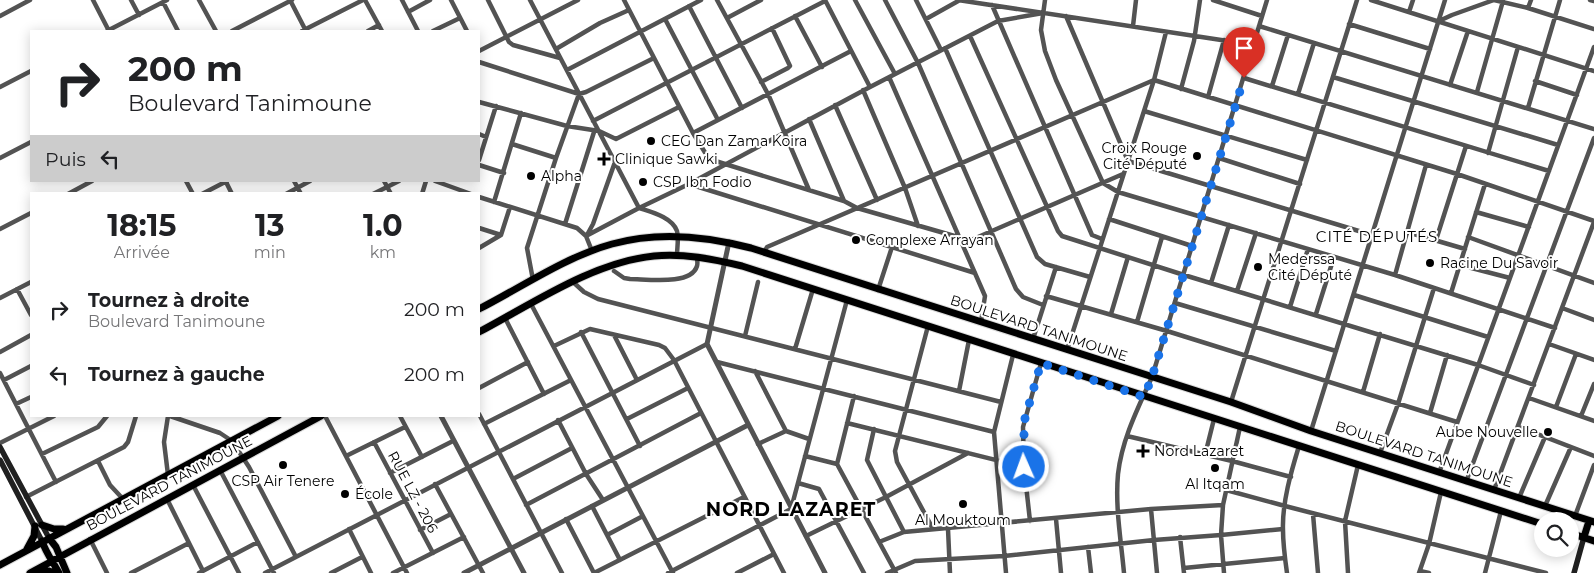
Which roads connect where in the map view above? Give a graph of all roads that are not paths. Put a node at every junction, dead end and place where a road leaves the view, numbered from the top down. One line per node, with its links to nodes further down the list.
1 (30, 0): 48 (street)
2 (93, 0): 66 (street)
3 (132, 0): 47 (street)
4 (200, 0): 69 (street)
5 (291, 0): 70 (street); 71 (street)
6 (364, 0): 61 (street); 72 (street)
7 (402, 0): 44 (street)
8 (430, 0): 44 (street)
9 (451, 0): 53 (street)
10 (488, 0): 84 (street)
11 (530, 0): 57 (street)
12 (563, 0): 40 (street)
13 (578, 0): 40 (street)
14 (624, 0): 43 (street)
15 (701, 0): 41 (street)
16 (717, 0): 54 (street)
17 (761, 0): 54 (street)
18 (825, 0): 49 (street); 96 (street)
19 (855, 0): 110 (street)
20 (885, 0): 103 (street)
21 (916, 0): 56 (street)
22 (959, 0): 39 (street); 56 (street)
23 (1045, 0): 46 (street)
24 (1136, 0): 62 (street)
25 (1200, 0): 83 (street)
26 (1213, 0): 51 (street)
27 (1267, 0): 51 (street)
28 (1357, 0): 60 (street)
29 (1371, 0): 38 (street)
30 (1413, 0): 45 (street)
31 (1445, 0): 59 (street)
32 (1531, 0): 42 (street)
33 (1560, 0): 52 (street)
34 (1590, 0): 37 (street)
35 (165, 1): 47 (street); 68 (street)
36 (1503, 1): 42 (street); 59 (street); 85 (street)
37 (1594, 1)
38 (1384, 2): 45 (street)
39 (992, 5): 46 (street); 58 (street)
40 (566, 6): 57 (street)
41 (689, 6): 55 (street); 101 (street)
42 (1528, 8): 52 (street)
43 (629, 10): 79 (street); 92 (street)
44 (408, 12): 75 (street)
45 (1409, 12): 59 (street)
46 (1043, 13): 50 (street); 58 (street); 144 (street)
47 (139, 15): 67 (street)
48 (0, 16)
49 (796, 16): 64 (street); 104 (street)
50 (1066, 16): 62 (street); 135 (street)
51 (1262, 16): 63 (street)
52 (1555, 17): 65 (street); 98 (street)
53 (460, 18): 76 (street); 77 (street)
54 (727, 18): 88 (street)
55 (665, 19): 79 (street); 107 (street)
56 (926, 19): 93 (street)
57 (540, 20): 84 (street); 92 (street)
58 (998, 20): 82 (street); 151 (street)
59 (1439, 22): 78 (street); 94 (street)
60 (1349, 24): 94 (street); 97 (street)
61 (378, 26): 73 (street); 74 (street)
62 (1133, 26): 80 (street)
63 (1259, 26): 81 (street); 89 (street)
64 (772, 28): 88 (street); 117 (street)
65 (1594, 29)
66 (108, 30)
67 (110, 30)
68 (176, 30)
69 (215, 30)
70 (234, 30)
71 (305, 30)
72 (307, 30)
73 (370, 30)
74 (381, 30)
75 (417, 30)
76 (435, 30)
77 (466, 30)
78 (1468, 31): 85 (street); 119 (street)
79 (640, 32): 100 (street); 106 (street)
80 (1166, 32): 83 (street); 115 (street)
81 (1288, 35): 87 (street); 121 (street)
82 (970, 36): 93 (street); 162 (street)
83 (1195, 36): 86 (street); 123 (street)
84 (507, 37): 95 (street); 99 (street)
85 (1493, 39): 90 (street); 125 (street)
86 (1224, 40): 89 (street); 130 (street)
87 (1314, 43): 97 (street); 128 (street)
88 (741, 44): 101 (street); 117 (street)
89 (1254, 45): 114 (street)
90 (1518, 47): 98 (street); 131 (street)
91 (1594, 47): 105 (street)
92 (556, 49): 99 (street)
93 (943, 49): 103 (street); 167 (street)
94 (1430, 49): 111 (street)
95 (480, 50)
96 (851, 51): 104 (street); 120 (street)
97 (1341, 51): 111 (street); 113 (street)
98 (1543, 55): 105 (street); 116 (street)
99 (560, 58): 106 (street)
100 (654, 58): 118 (street); 126 (street)
101 (715, 58): 107 (street); 140 (street)
102 (480, 62): 126 (street)
103 (918, 62): 110 (street); 177 (street)
104 (822, 67): 127 (street)
105 (1586, 68): 108 (street); 129 (street)
106 (567, 70): 126 (street)
107 (692, 70): 118 (street); 146 (street)
108 (1594, 71)
109 (30, 72): 122 (street)
110 (895, 74): 112 (street)
111 (1422, 76): 119 (street); 132 (street)
112 (889, 77): 120 (street); 185 (street)
113 (1333, 77): 132 (street); 134 (street)
114 (1244, 78): 121 (street); 137 (street)
115 (1154, 80): 123 (street); 135 (street); 142 (street)
116 (1535, 81): 129 (street); 141 (street)
117 (762, 82): 127 (street)
118 (667, 83): 139 (street); 148 (street)
119 (1450, 84): 125 (street)
120 (870, 86): 124 (street)
121 (1272, 86): 128 (street)
122 (0, 87)
123 (1181, 89): 130 (street)
124 (863, 90): 136 (street); 201 (street)
125 (1477, 92): 131 (street)
126 (579, 94): 148 (street); 149 (street)
127 (768, 94): 140 (street); 156 (street)
128 (1298, 94): 134 (street)
129 (1577, 95): 147 (street)
130 (1208, 97): 137 (street)
131 (1503, 100): 141 (street); 150 (street)
132 (1414, 101): 150 (street); 152 (street)
133 (480, 102): 138 (street)
134 (1325, 102): 152 (street); 155 (street)
135 (1101, 103): 144 (street); 175 (street)
136 (836, 105): 145 (street); 214 (street)
137 (1235, 105): 155 (street); 159 (street)
138 (496, 106): 143 (street); 160 (street)
139 (679, 107): 154 (street); 157 (street)
140 (742, 108): 146 (street)
141 (1528, 108): 147 (street)
142 (1144, 111): 159 (street); 175 (street)
143 (522, 113): 149 (street); 164 (street)
144 (1072, 116): 151 (street); 193 (street)
145 (809, 119): 156 (street); 215 (street)
146 (718, 120): 157 (street)
147 (1567, 120): 153 (street); 165 (street)
148 (594, 121): 154 (street)
149 (567, 126): 154 (street); 172 (street)
150 (1496, 126): 165 (street); 168 (street)
151 (1045, 127): 162 (street); 212 (street)
152 (1406, 127): 166 (street); 169 (street)
153 (1594, 129)
154 (596, 131): 176 (street); 230 (street)
155 (1316, 131): 169 (street); 174 (street)
156 (784, 132): 178 (street); 202 (street)
157 (693, 133): 178 (street)
158 (480, 134): 160 (street)
159 (1226, 135): 173 (street); 174 (street)
160 (486, 137): 170 (street)
161 (1594, 138): 223 (street)
162 (1017, 140): 167 (street); 219 (street)
163 (30, 143): 171 (street)
164 (512, 144): 172 (street); 182 (street)
165 (1558, 145): 181 (street)
166 (1466, 146): 168 (street); 184 (street)
167 (990, 151): 177 (street); 228 (street)
168 (1488, 152): 181 (street)
169 (1397, 156): 180 (street); 242 (street)
170 (480, 157)
171 (0, 158)
172 (556, 158): 226 (street)
173 (1219, 158): 195 (street); 197 (street)
174 (1307, 160): 195 (street)
175 (1128, 161): 183 (street); 197 (street)
176 (615, 162): 220 (street); 247 (street)
177 (962, 163): 185 (street); 238 (street)
178 (724, 164): 194 (street); 202 (street)
179 (480, 165): 182 (street)
180 (1426, 165): 184 (street); 239 (street)
181 (1549, 171): 216 (street)
182 (504, 173): 217 (street)
183 (1123, 174): 193 (street); 211 (street)
184 (1457, 174): 196 (street); 250 (street)
185 (934, 175): 201 (street); 244 (street)
186 (90, 182): 203 (street)
187 (224, 182): 204 (street)
188 (295, 182): 199 (street)
189 (308, 182): 199 (street)
190 (384, 182): 198 (street)
191 (397, 182): 198 (street)
192 (438, 182): 200 (street)
193 (1103, 182): 211 (street); 212 (street)
194 (689, 184): 220 (street); 232 (street)
195 (1300, 184): 222 (street)
196 (1484, 184): 216 (street); 224 (street)
197 (1211, 185): 222 (street); 227 (street)
198 (387, 187): 207 (street); 208 (street)
199 (298, 188): 205 (street); 206 (street)
200 (453, 188): 209 (street); 210 (street)
201 (905, 188): 214 (street); 234 (street)
202 (809, 190): 215 (street)
203 (72, 192)
204 (206, 192)
205 (290, 192)
206 (300, 192)
207 (378, 192)
208 (390, 192)
209 (452, 192)
210 (465, 192)
211 (1118, 192): 227 (street); 229 (street)
212 (1074, 195): 219 (street); 248 (street)
213 (480, 197): 217 (street)
214 (877, 200): 221 (street)
215 (844, 201): 221 (street)
216 (1538, 201): 223 (street); 235 (street)
217 (494, 202): 218 (street)
218 (510, 207): 226 (street); 241 (street)
219 (1047, 207): 228 (street); 256 (street)
220 (639, 208): 243 (street); 247 (street)
221 (857, 208): 232 (street); 234 (street)
222 (1291, 210): 242 (street); 249 (street)
223 (1567, 210): 231 (street); 271 (street)
224 (1476, 212): 235 (street); 246 (street)
225 (30, 214): 237 (street)
226 (537, 216): 230 (street); 279 (street)
227 (1201, 218): 233 (street); 253 (street)
228 (1020, 219): 238 (street); 270 (street)
229 (1109, 220): 245 (street); 248 (street)
230 (564, 224): 247 (street)
231 (1594, 224): 276 (street)
232 (820, 225): 255 (street); 260 (street)
233 (1229, 225): 240 (street); 283 (street)
234 (918, 226): 244 (street)
235 (1529, 227): 263 (street)
236 (480, 228): 241 (street)
237 (0, 229)
238 (992, 231): 252 (street); 298 (street)
239 (1407, 232): 250 (street); 275 (street)
240 (1256, 233): 249 (street); 289 (street)
241 (501, 235): 254 (street)
242 (1372, 235): 269 (street)
243 (678, 236): 251 (main road, BOULEVARD TANIMOUNE); 257 (main road, BOULEVARD TANIMOUNE); 261 (street)
244 (958, 237): 252 (street)
245 (1162, 237): 253 (street); 268 (street)
246 (1468, 237): 259 (street); 263 (street)
247 (587, 238): 257 (street)
248 (1102, 239): 256 (street)
249 (1282, 240): 258 (street); 294 (street)
250 (1436, 240): 259 (street)
251 (729, 242): 260 (main road, BOULEVARD TANIMOUNE); 266 (street)
252 (962, 244): 273 (street)
253 (1192, 246): 274 (street)
254 (480, 247)
255 (892, 247): 273 (street); 288 (street)
256 (1099, 248): 264 (street); 277 (street)
257 (591, 249): 279 (main road, BOULEVARD TANIMOUNE)
258 (1308, 249): 262 (street); 301 (street)
259 (1465, 249): 267 (street)
260 (764, 253): 288 (main road, BOULEVARD TANIMOUNE)
261 (677, 255): 265 (main road); 280 (main road)
262 (1334, 256): 269 (street); 306 (street)
263 (1518, 256): 271 (street); 278 (street)
264 (1128, 257): 268 (street); 305 (street)
265 (697, 258): 266 (main road); 272 (street)
266 (724, 262): 287 (main road); 316 (street)
267 (1460, 264): 278 (street); 290 (street)
268 (1154, 265): 274 (street); 311 (street)
269 (1363, 265): 275 (street); 291 (street)
270 (1056, 266): 277 (street); 292 (street)
271 (1547, 266): 276 (street); 309 (street)
272 (614, 271)
273 (975, 273): 312 (street)
274 (1184, 275): 283 (street); 296 (street)
275 (1395, 275): 285 (street)
276 (1574, 276): 284 (street); 302 (street)
277 (1090, 277): 299 (street)
278 (1510, 278): 303 (street)
279 (533, 280): 300 (main road, BOULEVARD TANIMOUNE)
280 (573, 282): 297 (main road); 316 (street)
281 (758, 282): 324 (street)
282 (30, 283): 286 (street)
283 (1211, 283): 289 (street)
284 (1594, 283)
285 (1434, 288): 290 (street); 307 (street)
286 (18, 289): 293 (street); 304 (street)
287 (813, 289): 295 (main road); 332 (street)
288 (878, 290): 312 (main road, BOULEVARD TANIMOUNE)
289 (1237, 291): 294 (street)
290 (1451, 293): 303 (street)
291 (1354, 295): 307 (street); 313 (street)
292 (1046, 296): 298 (street); 299 (street)
293 (0, 298)
294 (1264, 299): 301 (street); 315 (street)
295 (847, 300): 314 (main road); 340 (street)
296 (1175, 303): 315 (street); 319 (street)
297 (532, 304): 308 (main road); 330 (street)
298 (1043, 305): 326 (street)
299 (1081, 306): 305 (street); 333 (street)
300 (480, 307)
301 (1290, 307): 306 (street)
302 (1562, 308): 310 (street); 317 (street)
303 (1498, 309): 309 (street); 325 (street)
304 (30, 313)
305 (1111, 314): 311 (street)
306 (1316, 314): 313 (street)
307 (1425, 317): 325 (street); 331 (street)
308 (505, 318): 318 (main road); 343 (street)
309 (1528, 318): 317 (street); 350 (street)
310 (1594, 320)
311 (1137, 322): 319 (street)
312 (981, 323): 326 (main road, BOULEVARD TANIMOUNE)
313 (1345, 323): 321 (street); 334 (street)
314 (928, 326): 327 (main road); 355 (street)
315 (1255, 327): 334 (street); 338 (street)
316 (709, 328): 324 (street); 328 (street)
317 (1555, 328): 329 (street)
318 (480, 331)
319 (1167, 331): 338 (street); 351 (street)
320 (581, 332): 322 (street); 330 (street); 363 (street)
321 (1380, 334): 331 (street); 364 (street)
322 (614, 335): 341 (street); 354 (street)
323 (30, 336): 335 (street)
324 (745, 336): 332 (street)
325 (1488, 337): 346 (street)
326 (1032, 339): 333 (main road, BOULEVARD TANIMOUNE)
327 (969, 340): 336 (main road); 362 (street)
328 (707, 344): 341 (street); 344 (street)
329 (1549, 344): 337 (street); 358 (street)
330 (554, 346): 353 (street)
331 (1416, 346): 339 (street); 373 (street)
332 (795, 349): 340 (street)
333 (1066, 350): 351 (main road, BOULEVARD TANIMOUNE)
334 (1336, 351): 356 (street)
335 (0, 352)
336 (1013, 354): 345 (main road); 370 (street)
337 (1576, 354): 342 (street); 375 (street)
338 (1246, 355): 356 (street); 371 (street)
339 (1447, 355): 346 (street); 378 (street)
340 (830, 358): 355 (street); 361 (street)
341 (674, 360): 354 (street); 360 (street)
342 (1594, 360)
343 (528, 362): 359 (street); 365 (street)
344 (717, 362): 348 (street); 398 (street)
345 (1041, 363): 368 (main road); 441 (street)
346 (1478, 364): 350 (street); 395 (street)
347 (30, 367): 352 (street)
348 (755, 371): 361 (street); 403 (street)
349 (0, 373): 352 (street)
350 (1506, 374): 358 (street); 452 (street)
351 (1152, 377): 368 (street); 371 (main road, BOULEVARD TANIMOUNE)
352 (4, 380): 372 (street)
353 (571, 380): 365 (street); 374 (street)
354 (637, 380): 363 (street)
355 (914, 380): 362 (street); 376 (street)
356 (1327, 380): 364 (street); 405 (street)
357 (1594, 384): 380 (street)
358 (1534, 386): 369 (street)
359 (480, 387)
360 (688, 388): 377 (street); 391 (street)
361 (822, 389): 366 (street); 410 (street)
362 (959, 391): 370 (street)
363 (612, 392): 374 (street); 391 (street)
364 (1362, 392): 373 (street)
365 (544, 394): 397 (street)
366 (854, 396): 376 (street); 396 (street)
367 (30, 397): 372 (street)
368 (1144, 397): 392 (main road); 408 (street)
369 (1529, 398): 375 (street); 401 (street)
370 (1001, 402): 406 (street)
371 (1231, 402): 405 (main road, BOULEVARD TANIMOUNE)
372 (16, 404): 402 (street)
373 (1398, 404): 378 (street); 424 (street)
374 (585, 407): 393 (street); 433 (street)
375 (1556, 407): 380 (street)
376 (907, 410): 406 (street); 407 (street)
377 (701, 413): 414 (street); 417 (street)
378 (1430, 414): 395 (street)
379 (480, 416): 397 (street)
380 (1581, 416): 394 (street)
381 (52, 417): 402 (street)
382 (106, 417): 425 (street)
383 (136, 417): 435 (street)
384 (169, 417): 448 (street)
385 (172, 417): 411 (street)
386 (276, 417): 411 (main road, BOULEVARD TANIMOUNE)
387 (319, 417): 430 (main road, BOULEVARD TANIMOUNE)
388 (326, 417): 427 (street)
389 (400, 417): 399 (street)
390 (441, 417): 412 (street)
391 (626, 419): 417 (street)
392 (1214, 419): 400 (main road); 426 (street)
393 (558, 420): 421 (street); 422 (street)
394 (1594, 421)
395 (1457, 422): 446 (street)
396 (847, 423): 404 (street); 437 (street)
397 (484, 424): 422 (street)
398 (748, 425): 414 (street); 416 (street)
399 (405, 427): 413 (street); 431 (street)
400 (1240, 427): 418 (main road); 436 (street)
401 (1518, 427): 409 (street); 459 (street)
402 (29, 430): 415 (street); 425 (street)
403 (786, 430): 410 (street); 416 (street)
404 (874, 430): 407 (street); 463 (street)
405 (1311, 431): 424 (main road, BOULEVARD TANIMOUNE)
406 (994, 432): 434 (street)
407 (900, 435): 423 (street); 455 (street)
408 (1127, 436): 426 (street); 481 (street)
409 (1545, 437): 420 (street); 464 (street)
410 (809, 438): 428 (street)
411 (232, 441): 430 (street); 448 (main road, BOULEVARD TANIMOUNE)
412 (454, 441): 431 (street); 442 (street)
413 (374, 442): 427 (street); 445 (street, RUE LZ - 206)
414 (716, 442): 457 (street); 462 (street)
415 (0, 443)
416 (758, 444): 474 (street)
417 (640, 446): 433 (street)
418 (1299, 446): 438 (main road); 449 (street)
419 (0, 447): 443 (main road)
420 (1571, 447): 429 (street); 473 (street)
421 (572, 448): 447 (street); 450 (street)
422 (498, 452): 442 (street); 450 (street)
423 (968, 453): 434 (street); 455 (street)
424 (1380, 453): 446 (main road, BOULEVARD TANIMOUNE)
425 (42, 454): 451 (street)
426 (1205, 455): 436 (street)
427 (346, 456): 483 (street)
428 (804, 456): 437 (street); 453 (street)
429 (1594, 456)
430 (243, 457): 444 (main road, BOULEVARD TANIMOUNE); 530 (street)
431 (422, 457): 445 (street)
432 (0, 460): 440 (main road)
433 (613, 460): 447 (street); 457 (street)
434 (996, 460): 441 (street); 493 (street)
435 (98, 461): 451 (street); 465 (street)
436 (1232, 461): 449 (street); 458 (street)
437 (837, 464): 475 (street)
438 (1358, 465): 460 (main road); 490 (street)
439 (1594, 465): 479 (street)
440 (2, 467): 443 (street); 495 (main road)
441 (1024, 467): 489 (street)
442 (468, 468): 454 (street); 523 (street)
443 (11, 469): 461 (main road)
444 (220, 470): 456 (main road, BOULEVARD TANIMOUNE); 515 (street)
445 (390, 473): 467 (street, RUE LZ - 206)
446 (1439, 473): 452 (main road, BOULEVARD TANIMOUNE)
447 (586, 474): 468 (street); 469 (street)
448 (168, 475): 465 (main road, BOULEVARD TANIMOUNE)
449 (1291, 478): 472 (street)
450 (513, 479): 469 (street)
451 (56, 482): 461 (street)
452 (1466, 482): 459 (main road, BOULEVARD TANIMOUNE)
453 (798, 483): 474 (street); 488 (street)
454 (436, 484): 467 (street); 480 (street)
455 (910, 484): 463 (street); 498 (street)
456 (193, 485): 466 (main road, BOULEVARD TANIMOUNE); 528 (street)
457 (628, 487): 468 (street); 484 (street)
458 (1226, 490): 470 (street); 472 (street)
459 (1494, 490): 464 (main road, BOULEVARD TANIMOUNE)
460 (1441, 492): 477 (main road); 520 (street)
461 (26, 497): 495 (main road)
462 (744, 497): 494 (street); 516 (street)
463 (886, 497): 475 (street); 502 (street)
464 (1520, 498): 473 (main road, BOULEVARD TANIMOUNE)
465 (123, 499): 496 (main road, BOULEVARD TANIMOUNE)
466 (167, 499): 511 (main road, BOULEVARD TANIMOUNE); 518 (street)
467 (404, 500): 483 (street); 501 (street, RUE LZ - 206)
468 (603, 500): 471 (street)
469 (526, 505): 503 (street)
470 (1222, 505): 476 (street); 506 (street)
471 (592, 506): 487 (street); 504 (street)
472 (1285, 506): 482 (street); 500 (street)
473 (1544, 506): 478 (main road, BOULEVARD TANIMOUNE)
474 (791, 509): 494 (street); 505 (street)
475 (861, 509): 488 (street); 517 (street)
476 (1151, 510): 481 (street); 513 (street)
477 (1501, 511): 491 (main road); 533 (street)
478 (1563, 512)
479 (1576, 512)
480 (451, 514): 501 (street); 508 (street)
481 (1118, 514): 486 (street); 519 (street)
482 (1313, 514): 490 (street); 580 (street)
483 (377, 515): 497 (street); 542 (street)
484 (644, 516): 504 (street); 516 (street)
485 (1579, 518): 492 (main road, BOULEVARD TANIMOUNE)
486 (1056, 519): 489 (street); 525 (street)
487 (566, 520): 503 (street); 565 (street)
488 (837, 521): 505 (street); 570 (street)
489 (1030, 521): 493 (street)
490 (1345, 521): 520 (street); 581 (street)
491 (1534, 521)
492 (1591, 522): 509 (main road)
493 (1002, 524): 499 (street); 529 (street)
494 (759, 525): 527 (street); 550 (street)
495 (38, 526): 496 (main road); 512 (main road); 524 (main road)
496 (68, 528): 512 (main road, BOULEVARD TANIMOUNE)
497 (349, 529): 530 (street); 531 (street)
498 (932, 529): 499 (street); 502 (street)
499 (948, 529): 535 (street)
500 (1282, 529): 506 (street); 532 (street)
501 (420, 530): 526 (street, RUE LZ - 206)
502 (904, 532): 517 (street)
503 (541, 533): 523 (street); 564 (street)
504 (607, 536): 536 (street)
505 (806, 536): 569 (street)
506 (1221, 536): 510 (street); 537 (street)
507 (1579, 536): 509 (main road)
508 (464, 537): 526 (street); 539 (street)
509 (1584, 537): 514 (main road); 586 (main road)
510 (1180, 538): 513 (street); 545 (street)
511 (90, 539): 522 (main road, BOULEVARD TANIMOUNE); 553 (street)
512 (45, 540): 524 (main road, BOULEVARD TANIMOUNE); 534 (main road); 534 (main road)
513 (1154, 540): 519 (street); 577 (street)
514 (1594, 541)
515 (258, 542): 528 (street); 543 (street)
516 (656, 542): 536 (street); 550 (street)
517 (879, 542): 544 (street)
518 (189, 543): 548 (street); 549 (street)
519 (1121, 543): 521 (street); 576 (street)
520 (1429, 544): 533 (street); 551 (street)
521 (1088, 547): 525 (street); 575 (street)
522 (76, 548): 534 (main road, BOULEVARD TANIMOUNE); 547 (main road)
523 (511, 548): 539 (street); 563 (street)
524 (26, 550): 538 (main road, BOULEVARD TANIMOUNE)
525 (1059, 550): 529 (street); 574 (street)
526 (433, 553): 542 (street)
527 (774, 554): 540 (street); 568 (street)
528 (230, 556): 549 (street); 555 (street)
529 (1004, 556): 535 (street); 573 (street)
530 (296, 557): 543 (street)
531 (362, 557): 557 (street); 558 (street)
532 (1285, 558): 537 (street); 579 (street)
533 (1489, 558): 541 (street); 583 (street)
534 (56, 559): 546 (main road, BOULEVARD TANIMOUNE); 547 (main road)
535 (950, 559): 544 (street); 572 (street)
536 (620, 560): 565 (street)
537 (1223, 564): 545 (street); 578 (street)
538 (0, 565)
539 (479, 565): 561 (street); 562 (street)
540 (750, 566): 566 (street); 567 (street)
541 (1520, 566): 584 (street); 585 (street)
542 (404, 567): 559 (street); 560 (street)
543 (273, 571): 556 (street)
544 (895, 571): 571 (street)
545 (1184, 571)
546 (32, 572): 552 (main road)
547 (64, 572)
548 (137, 572): 554 (street)
549 (201, 572)
550 (671, 572)
551 (1420, 572): 582 (street)
552 (55, 573)
553 (107, 573)
554 (131, 573)
555 (239, 573)
556 (264, 573)
557 (331, 573)
558 (371, 573)
559 (393, 573)
560 (407, 573)
561 (464, 573)
562 (483, 573)
563 (524, 573)
564 (562, 573)
565 (594, 573)
566 (738, 573)
567 (753, 573)
568 (784, 573)
569 (825, 573)
570 (864, 573)
571 (888, 573)
572 (950, 573)
573 (1006, 573)
574 (1061, 573)
575 (1091, 573)
576 (1124, 573)
577 (1157, 573)
578 (1224, 573)
579 (1287, 573)
580 (1318, 573)
581 (1348, 573)
582 (1429, 573)
583 (1485, 573)
584 (1518, 573)
585 (1546, 573)
586 (1574, 573)

